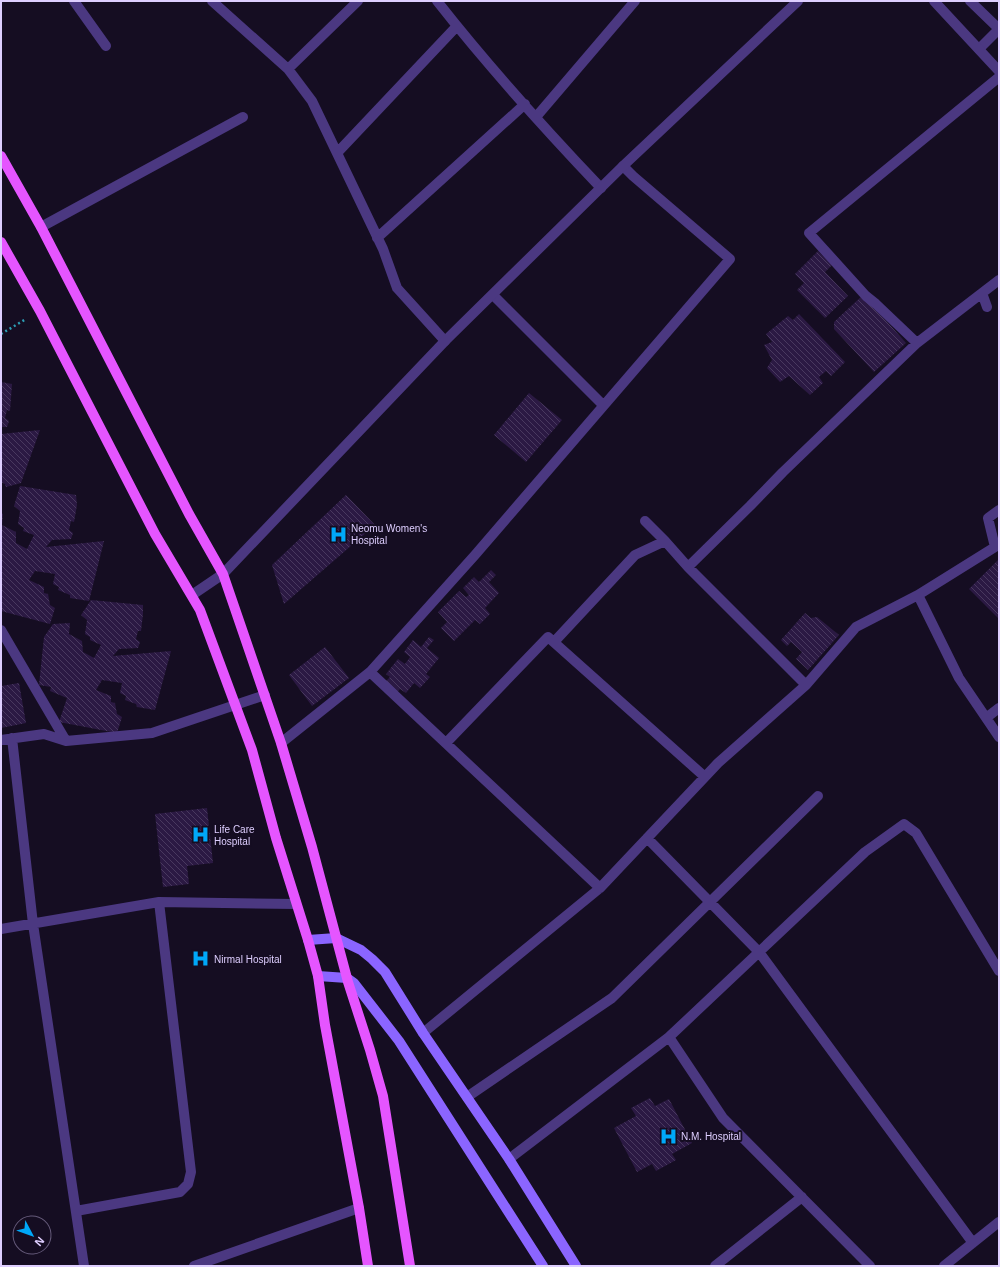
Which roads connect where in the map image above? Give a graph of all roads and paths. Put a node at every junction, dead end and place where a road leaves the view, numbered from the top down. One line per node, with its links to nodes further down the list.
1 (74, 1): 11 (street)
2 (212, 1): 13 (street)
3 (358, 1): 13 (street)
4 (436, 1): 9 (street)
5 (635, 1): 18 (street)
6 (798, 1): 21 (street)
7 (934, 1): 12 (street)
8 (970, 1): 10 (street)
9 (456, 26): 16 (street); 19 (street)
10 (999, 29): 12 (street)
11 (106, 46)
12 (980, 49): 14 (street)
13 (288, 69): 19 (street)
14 (999, 71)
15 (999, 77): 33 (street)
16 (524, 104): 18 (street); 24 (street)
17 (243, 117): 23 (street)
18 (536, 117): 22 (street)
19 (336, 153): 24 (street)
20 (1, 156): 23 (main road)
21 (623, 166): 22 (street); 34 (street)
22 (601, 188): 28 (street)
23 (41, 227): 39 (main road)
24 (377, 238): 32 (street)
25 (1, 242): 30 (main road)
26 (999, 280): 27 (street)
27 (982, 293): 29 (street); 33 (street)
28 (493, 295): 32 (street); 34 (street)
29 (987, 307)
30 (40, 311): 31 (path); 40 (main road)
31 (1, 334)
32 (445, 341): 39 (street)
33 (917, 343): 38 (street)
34 (603, 405): 44 (street)
35 (999, 510): 41 (street)
36 (644, 521): 37 (street)
37 (665, 541): 38 (street); 43 (street)
38 (688, 567): 45 (street)
39 (223, 574): 40 (street); 46 (main road)
40 (192, 595): 47 (main road)
41 (918, 595): 45 (street); 49 (street)
42 (1, 630): 53 (street)
43 (554, 642): 55 (street); 56 (street)
44 (370, 672): 54 (street); 55 (street)
45 (806, 685): 56 (street)
46 (265, 695): 47 (street); 54 (main road)
47 (235, 704): 53 (street); 62 (main road)
48 (999, 708): 49 (street)
49 (986, 718): 50 (street)
50 (999, 737)
51 (12, 738): 52 (street); 53 (street); 63 (street)
52 (1, 740)
53 (66, 741)
54 (281, 743): 65 (main road)
55 (446, 743): 59 (street)
56 (705, 777): 58 (street)
57 (818, 796): 61 (street)
58 (647, 838): 59 (street); 61 (street)
59 (600, 888): 71 (street)
60 (160, 902): 62 (street); 63 (street); 77 (street)
61 (710, 902): 67 (street); 73 (street)
62 (296, 904): 66 (main road)
63 (33, 924): 64 (street); 77 (street)
64 (1, 929)
65 (336, 938): 66 (main road); 70 (main road); 71 (main road)
66 (308, 940): 69 (main road)
67 (759, 952): 68 (street); 72 (street); 79 (street)
68 (999, 970)
69 (318, 976): 70 (main road); 76 (main road)
70 (347, 978): 83 (main road); 84 (main road)
71 (423, 1033): 73 (main road)
72 (669, 1036): 74 (street); 75 (street)
73 (467, 1097): 74 (main road)
74 (509, 1159): 85 (main road)
75 (802, 1197): 86 (street); 87 (street)
76 (359, 1208): 81 (street); 82 (main road)
77 (76, 1211): 80 (street)
78 (999, 1222): 79 (street)
79 (972, 1243): 88 (street)
80 (84, 1266)
81 (194, 1266)
82 (368, 1266)
83 (410, 1266)
84 (543, 1266)
85 (576, 1266)
86 (715, 1266)
87 (870, 1266)
88 (944, 1266)

